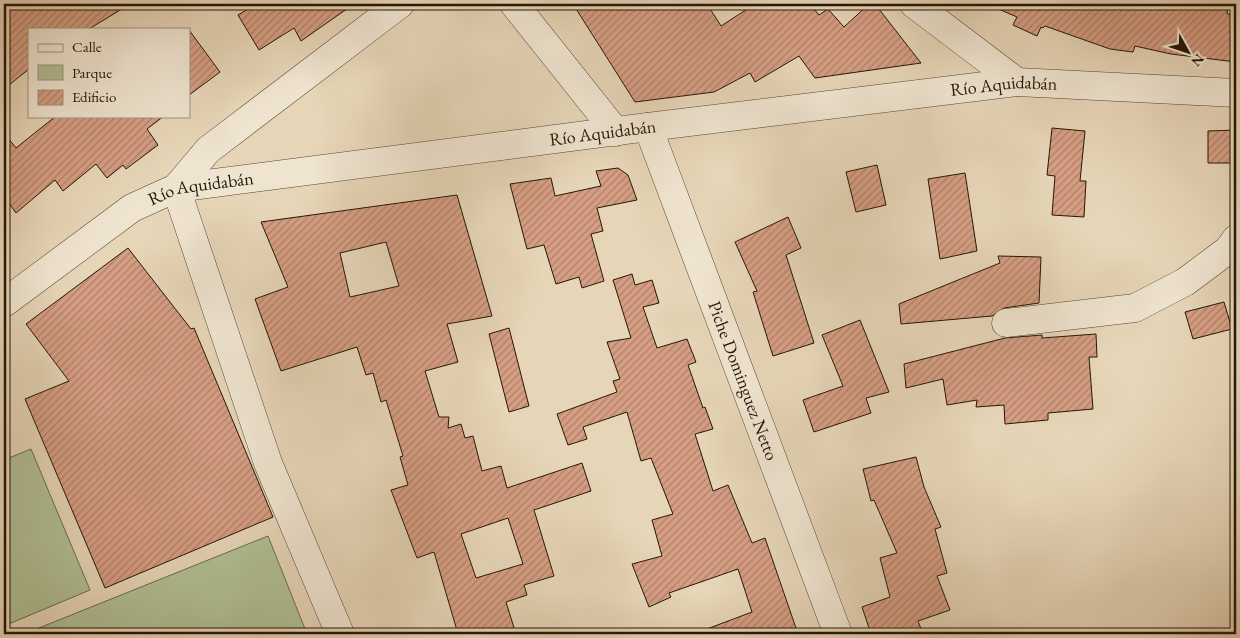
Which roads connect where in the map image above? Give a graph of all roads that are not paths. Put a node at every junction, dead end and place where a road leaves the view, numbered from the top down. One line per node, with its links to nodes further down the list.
1 (400, 4): 8 (street)
2 (514, 4): 7 (street)
3 (914, 4): 4 (street)
4 (1017, 82): 5 (street, Río Aquidabán); 6 (street, Río Aquidabán)
5 (1236, 93)
6 (648, 127): 7 (street, Río Aquidabán); 13 (street, Piche Dominguez Netto)
7 (616, 132): 8 (street, Río Aquidabán)
8 (176, 188): 10 (street, Río Aquidabán); 12 (street)
9 (1236, 240): 11 (street)
10 (4, 303)
11 (1006, 323)
12 (340, 634)
13 (838, 634)

